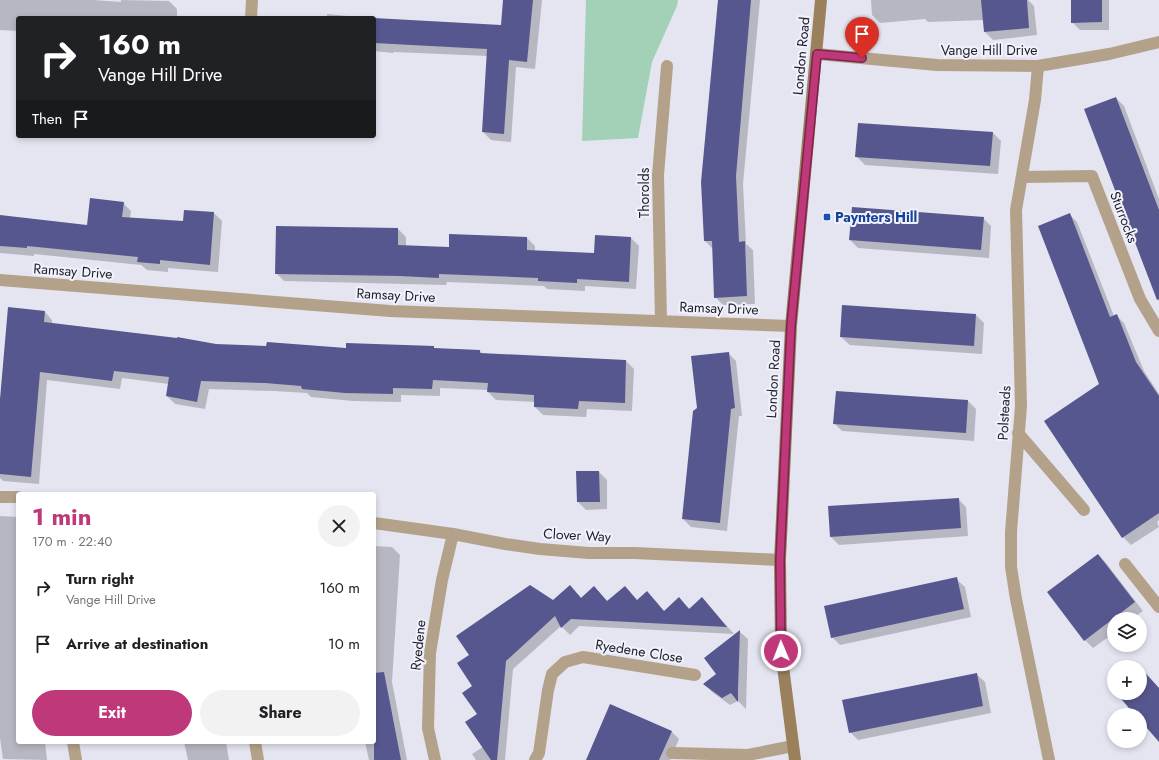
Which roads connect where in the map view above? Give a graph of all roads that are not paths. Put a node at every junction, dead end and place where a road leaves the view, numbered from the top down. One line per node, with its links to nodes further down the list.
1 (252, 0): 3 (street)
2 (821, 0): 5 (main road, London Road)
3 (251, 16)
4 (1159, 42): 7 (street, Vange Hill Drive)
5 (817, 54): 7 (street, Vange Hill Drive); 11 (main road, London Road)
6 (667, 66): 10 (street, Thorolds)
7 (1038, 66): 8 (street, Polsteads)
8 (1022, 176): 12 (street, Sturrocks); 13 (street, Polsteads)
9 (0, 280): 10 (street, Ramsay Drive)
10 (661, 321): 11 (street, Ramsay Drive)
11 (791, 326): 19 (main road, London Road)
12 (1159, 331)
13 (1018, 433): 16 (street); 32 (street, Polsteads)
14 (0, 497): 15 (street)
15 (16, 497)
16 (1084, 510)
17 (376, 523): 18 (street, Clover Way)
18 (453, 534): 19 (street, Clover Way); 29 (street, Ryedene)
19 (780, 560): 25 (main road, London Road)
20 (1125, 564): 21 (street)
21 (1159, 607)
22 (696, 675): 30 (street, Ryedene Close)
23 (73, 744): 27 (street)
24 (255, 744): 28 (street)
25 (792, 746): 26 (street); 31 (main road, London Road)
26 (672, 753)
27 (76, 760)
28 (258, 760)
29 (435, 760)
30 (534, 760)
31 (795, 760)
32 (1049, 760)

